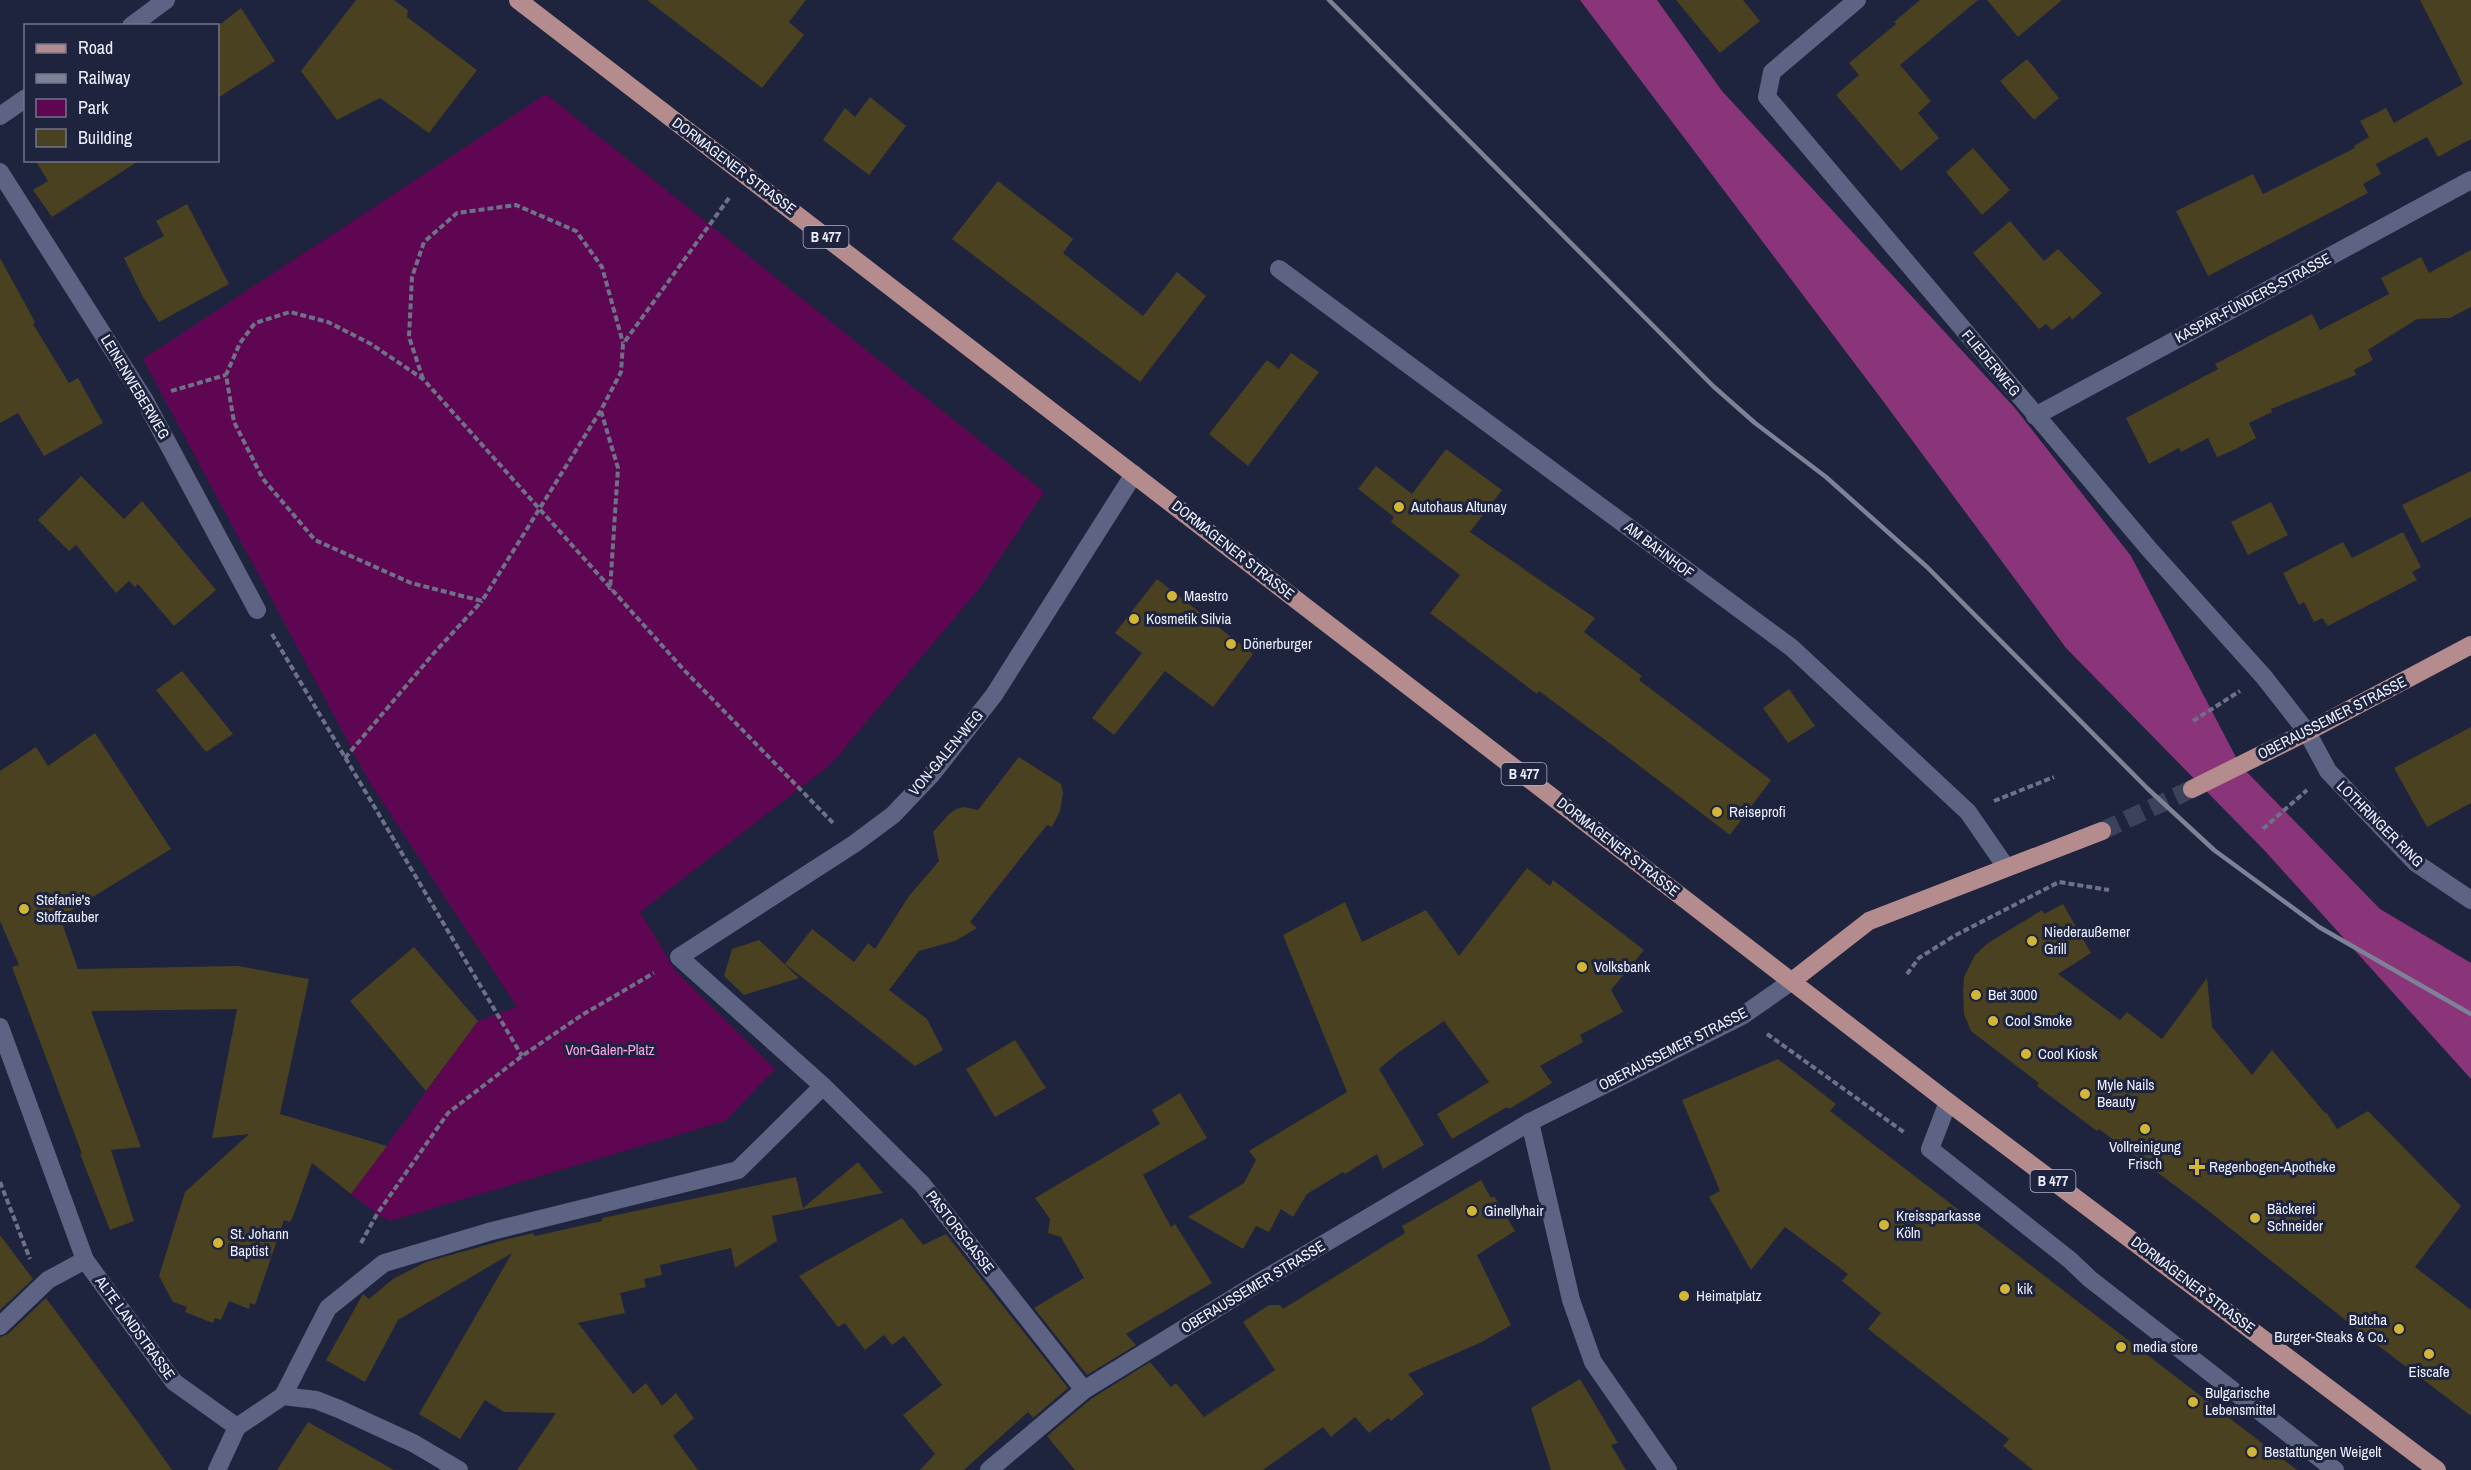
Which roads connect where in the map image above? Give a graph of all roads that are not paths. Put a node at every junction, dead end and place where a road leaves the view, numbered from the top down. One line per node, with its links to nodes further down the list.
1 (166, 0): 4 (street)
2 (518, 0): 11 (main road, DORMAGENER STRASSE / B 477)
3 (1857, 0): 10 (street, FLIEDERWEG)
4 (134, 24)
5 (24, 99): 6 (street)
6 (0, 116)
7 (0, 172): 12 (street, LEINENWEBERWEG)
8 (2471, 180): 10 (street, KASPAR-FÜNDERS-STRASSE)
9 (1279, 269): 17 (street, AM BAHNHOF)
10 (2035, 416): 14 (street, FLIEDERWEG)
11 (1134, 474): 19 (street, VON-GALEN-WEG); 20 (main road, DORMAGENER STRASSE / B 477)
12 (257, 610)
13 (2471, 645): 14 (main road, OBERAUSSEMER STRASSE)
14 (2307, 732): 15 (main road, OBERAUSSEMER STRASSE); 18 (street, LOTHRINGER RING)
15 (2192, 789)
16 (2102, 831): 17 (main road, OBERAUSSEMER STRASSE)
17 (2006, 867): 20 (main road, OBERAUSSEMER STRASSE)
18 (2471, 900)
19 (679, 957): 22 (street, PASTORSGASSE)
20 (1792, 981): 23 (main road, DORMAGENER STRASSE / B 477); 24 (street, OBERAUSSEMER STRASSE)
21 (2, 1036): 25 (street, ALTE LANDSTRASSE)
22 (823, 1086): 27 (street, PASTORSGASSE); 28 (street)
23 (1948, 1102): 34 (street); 35 (main road, DORMAGENER STRASSE / B 477)
24 (1530, 1122): 27 (street, OBERAUSSEMER STRASSE); 33 (street)
25 (85, 1260): 26 (street); 29 (street, ALTE LANDSTRASSE)
26 (0, 1326)
27 (1084, 1390): 32 (street, OBERAUSSEMER STRASSE)
28 (283, 1396): 29 (street); 31 (street)
29 (237, 1427): 30 (street)
30 (217, 1470)
31 (459, 1470)
32 (990, 1470)
33 (1668, 1470)
34 (2335, 1470)
35 (2437, 1470)

